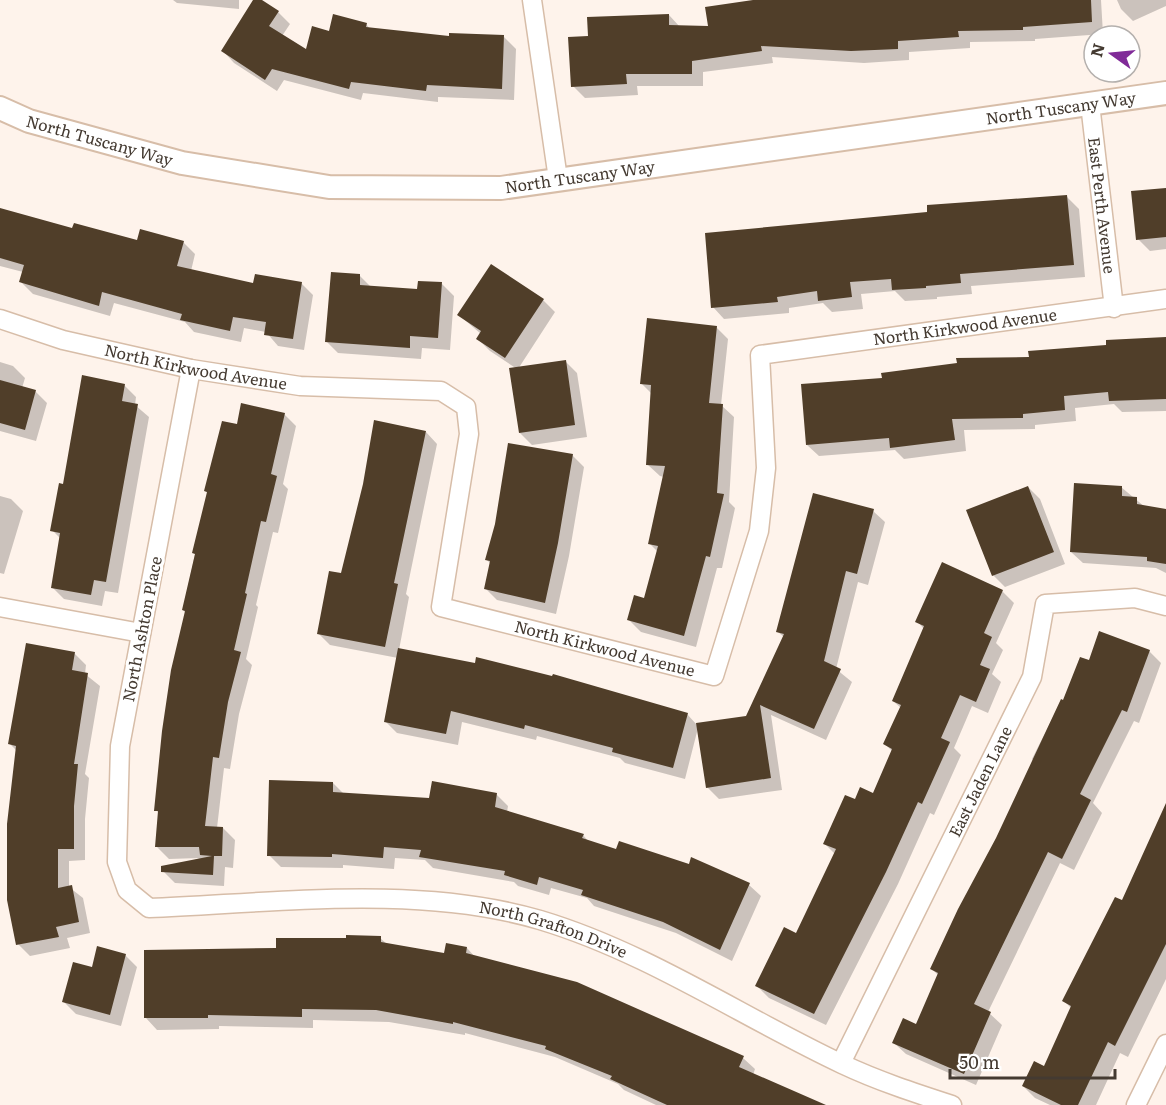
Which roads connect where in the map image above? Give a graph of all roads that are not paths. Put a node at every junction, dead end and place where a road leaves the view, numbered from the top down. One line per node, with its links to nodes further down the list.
1 (532, 0): 5 (street)
2 (1166, 93): 3 (street, North Tuscany Way)
3 (1090, 104): 5 (street, North Tuscany Way); 7 (street, East Perth Avenue)
4 (0, 108): 5 (street, North Tuscany Way)
5 (558, 179)
6 (1166, 299): 7 (street, North Kirkwood Avenue)
7 (1114, 308): 9 (street, North Kirkwood Avenue)
8 (0, 319): 9 (street, North Kirkwood Avenue)
9 (191, 369): 12 (street, North Ashton Place)
10 (1166, 606): 15 (street, East Jaden Lane)
11 (0, 607): 12 (street)
12 (141, 633): 13 (street, North Ashton Place)
13 (127, 890): 15 (street, North Grafton Drive)
14 (1166, 1044): 17 (street)
15 (841, 1064): 16 (street, North Grafton Drive)
16 (952, 1105)
17 (1136, 1105)

